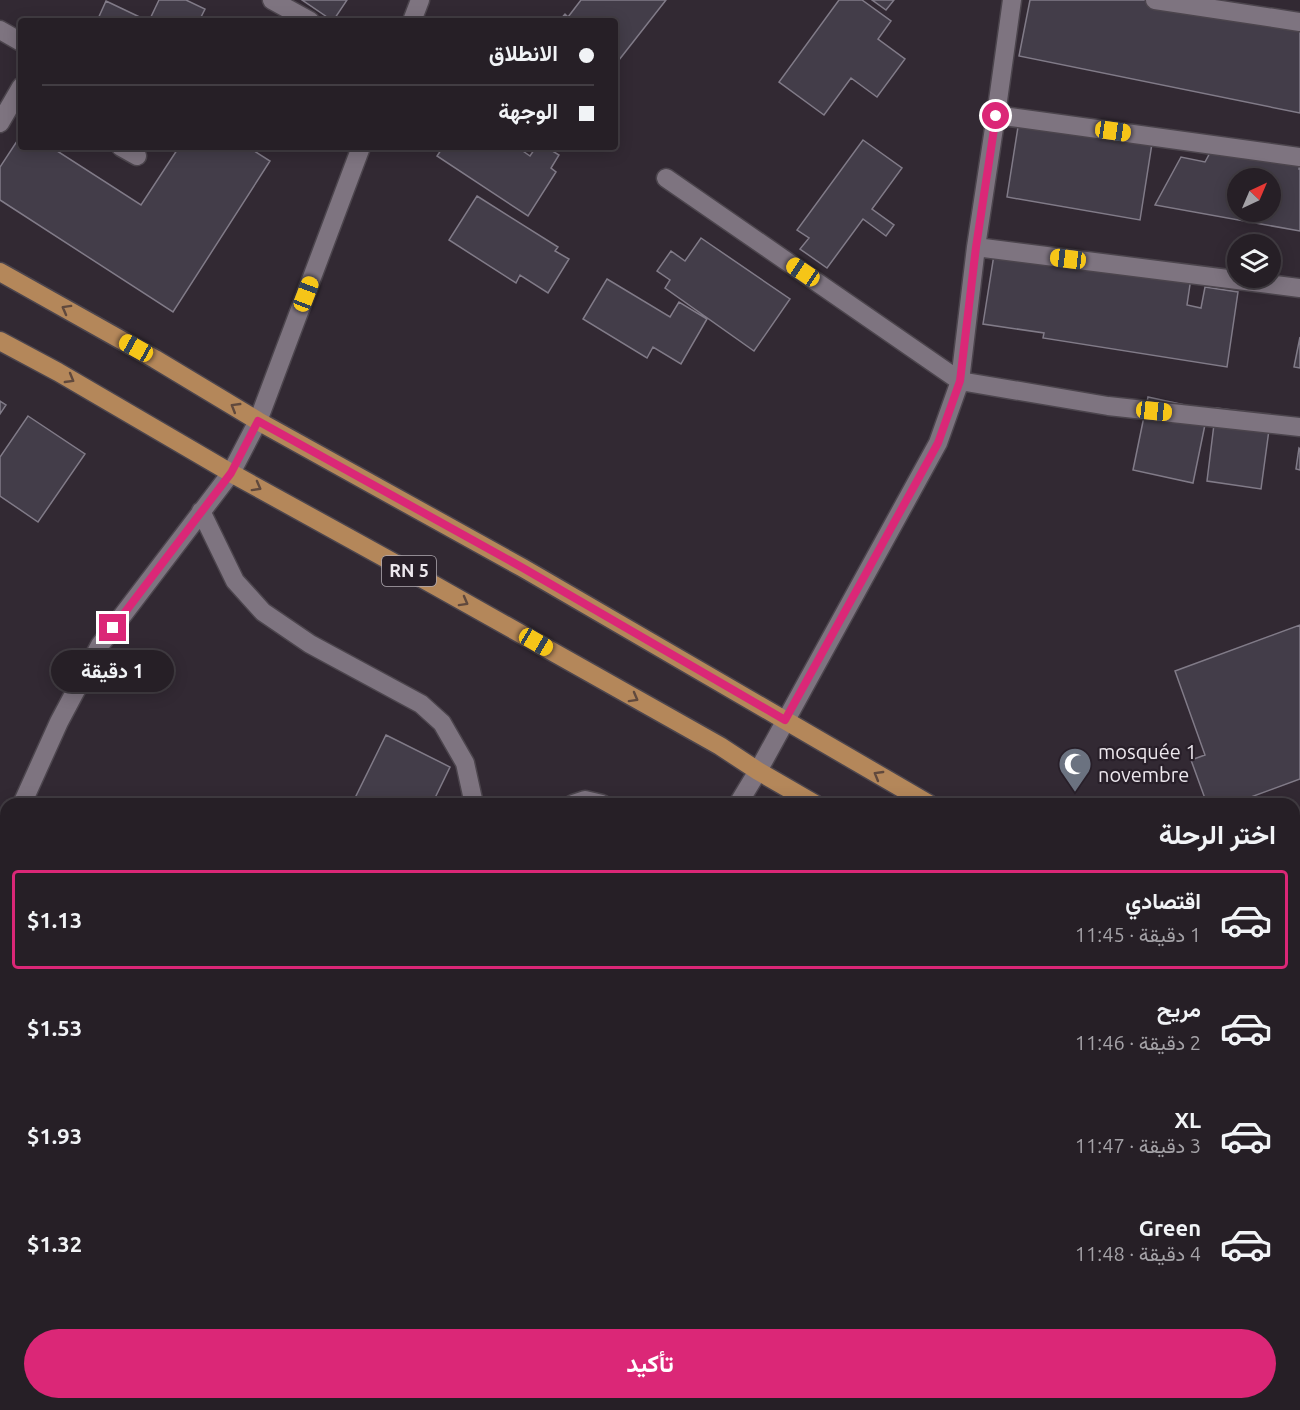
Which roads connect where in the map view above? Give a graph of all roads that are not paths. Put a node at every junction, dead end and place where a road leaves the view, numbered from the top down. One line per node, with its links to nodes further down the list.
1 (272, 0): 5 (street)
2 (420, 0): 6 (street)
3 (1012, 0): 11 (street)
4 (1155, 0): 7 (street)
5 (305, 18)
6 (413, 18)
7 (1300, 22)
8 (0, 30): 9 (street)
9 (18, 40)
10 (18, 93): 12 (street)
11 (996, 116): 14 (street); 16 (street)
12 (0, 123)
13 (360, 150): 21 (street)
14 (1300, 157)
15 (666, 178): 20 (street)
16 (976, 247): 18 (street); 20 (street)
17 (0, 272): 21 (main road, one-way to 17)
18 (1300, 288)
19 (0, 341): 23 (main road, RN 5, one-way to 23)
20 (960, 381): 22 (street); 25 (street)
21 (258, 421): 23 (street); 25 (main road)
22 (1300, 427)
23 (231, 473): 24 (street); 26 (main road, RN 5, one-way to 26)
24 (201, 512): 27 (street); 28 (street)
25 (785, 720): 26 (street); 31 (main road, one-way to 25)
26 (758, 771): 29 (street); 30 (main road, RN 5)
27 (25, 798)
28 (473, 798)
29 (742, 798)
30 (805, 798)
31 (919, 798)

